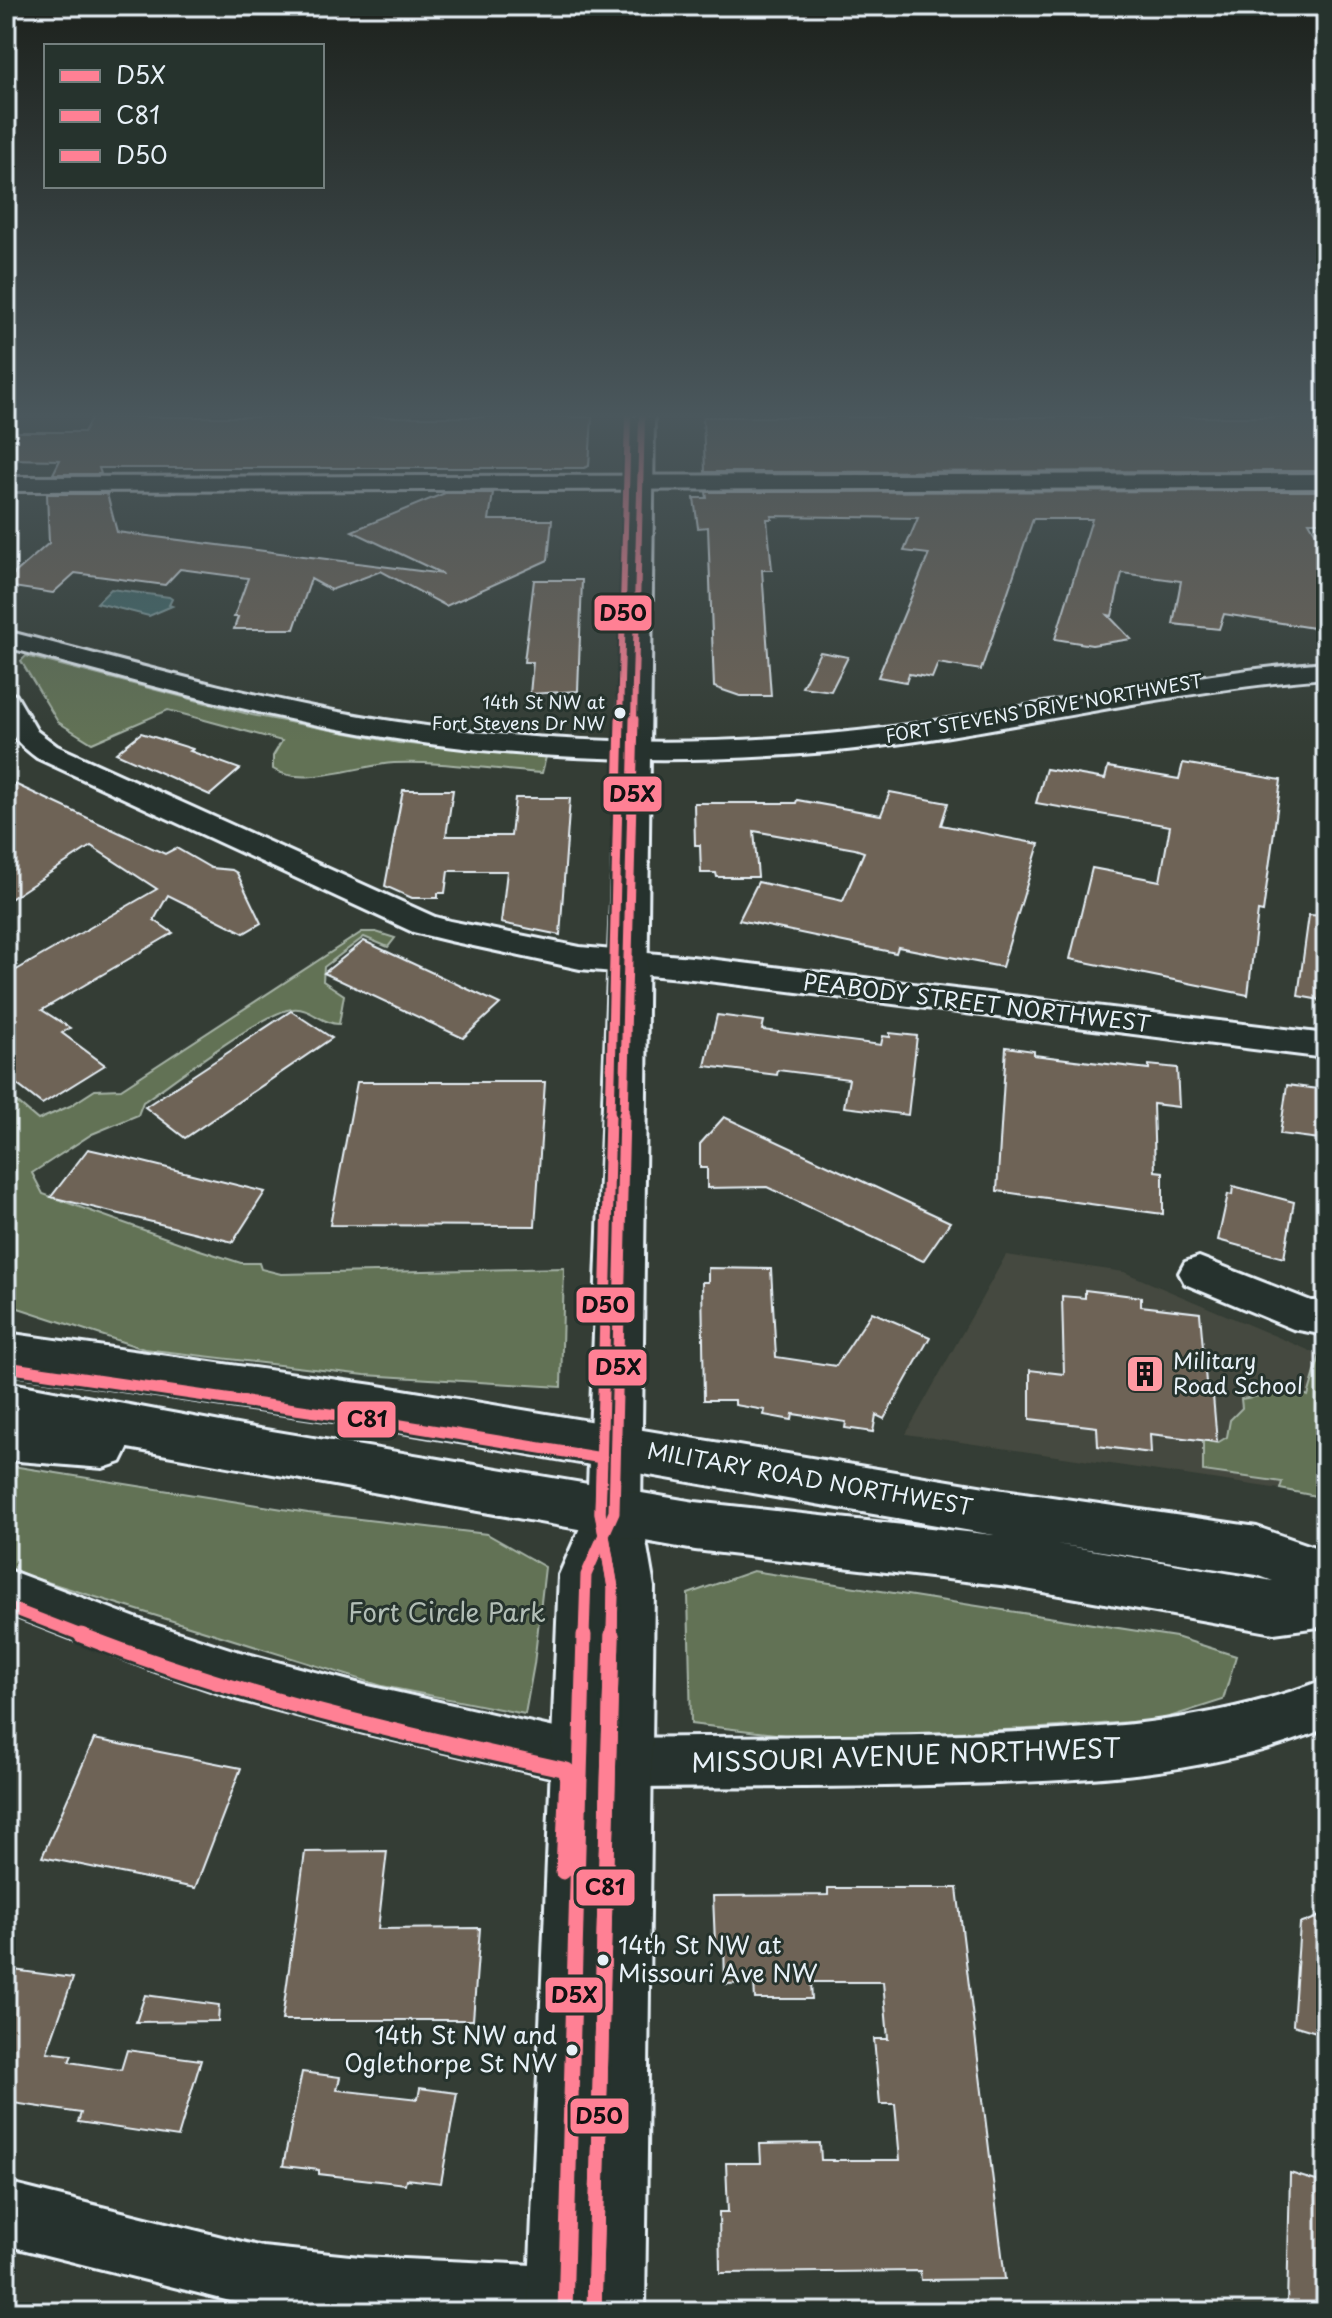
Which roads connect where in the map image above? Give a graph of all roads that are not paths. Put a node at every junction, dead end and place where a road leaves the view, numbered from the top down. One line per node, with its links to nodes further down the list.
1 (639, 525): 5 (street)
2 (6, 639): 5 (street, FORT STEVENS DRIVE NORTHWEST)
3 (1326, 670): 5 (street, FORT STEVENS DRIVE NORTHWEST)
4 (6, 701): 6 (street, PEABODY STREET NORTHWEST)
5 (634, 749): 6 (street)
6 (628, 963): 7 (street, PEABODY STREET NORTHWEST); 15 (street)
7 (1326, 1046)
8 (1199, 1273): 9 (street)
9 (1326, 1318)
10 (6, 1320): 12 (street)
11 (6, 1353): 12 (street, MILITARY ROAD NORTHWEST)
12 (117, 1370): 15 (street, MILITARY ROAD NORTHWEST)
13 (6, 1403): 16 (street)
14 (6, 1438): 16 (street)
15 (616, 1446): 17 (street); 18 (street, MILITARY ROAD NORTHWEST)
16 (359, 1468): 17 (street)
17 (614, 1512): 20 (street); 22 (street)
18 (1326, 1576)
19 (6, 1591): 22 (street, MISSOURI AVENUE NORTHWEST)
20 (1326, 1601)
21 (1326, 1703): 22 (street, MISSOURI AVENUE NORTHWEST)
22 (602, 1761): 24 (street)
23 (6, 2214): 24 (street)
24 (587, 2305)

